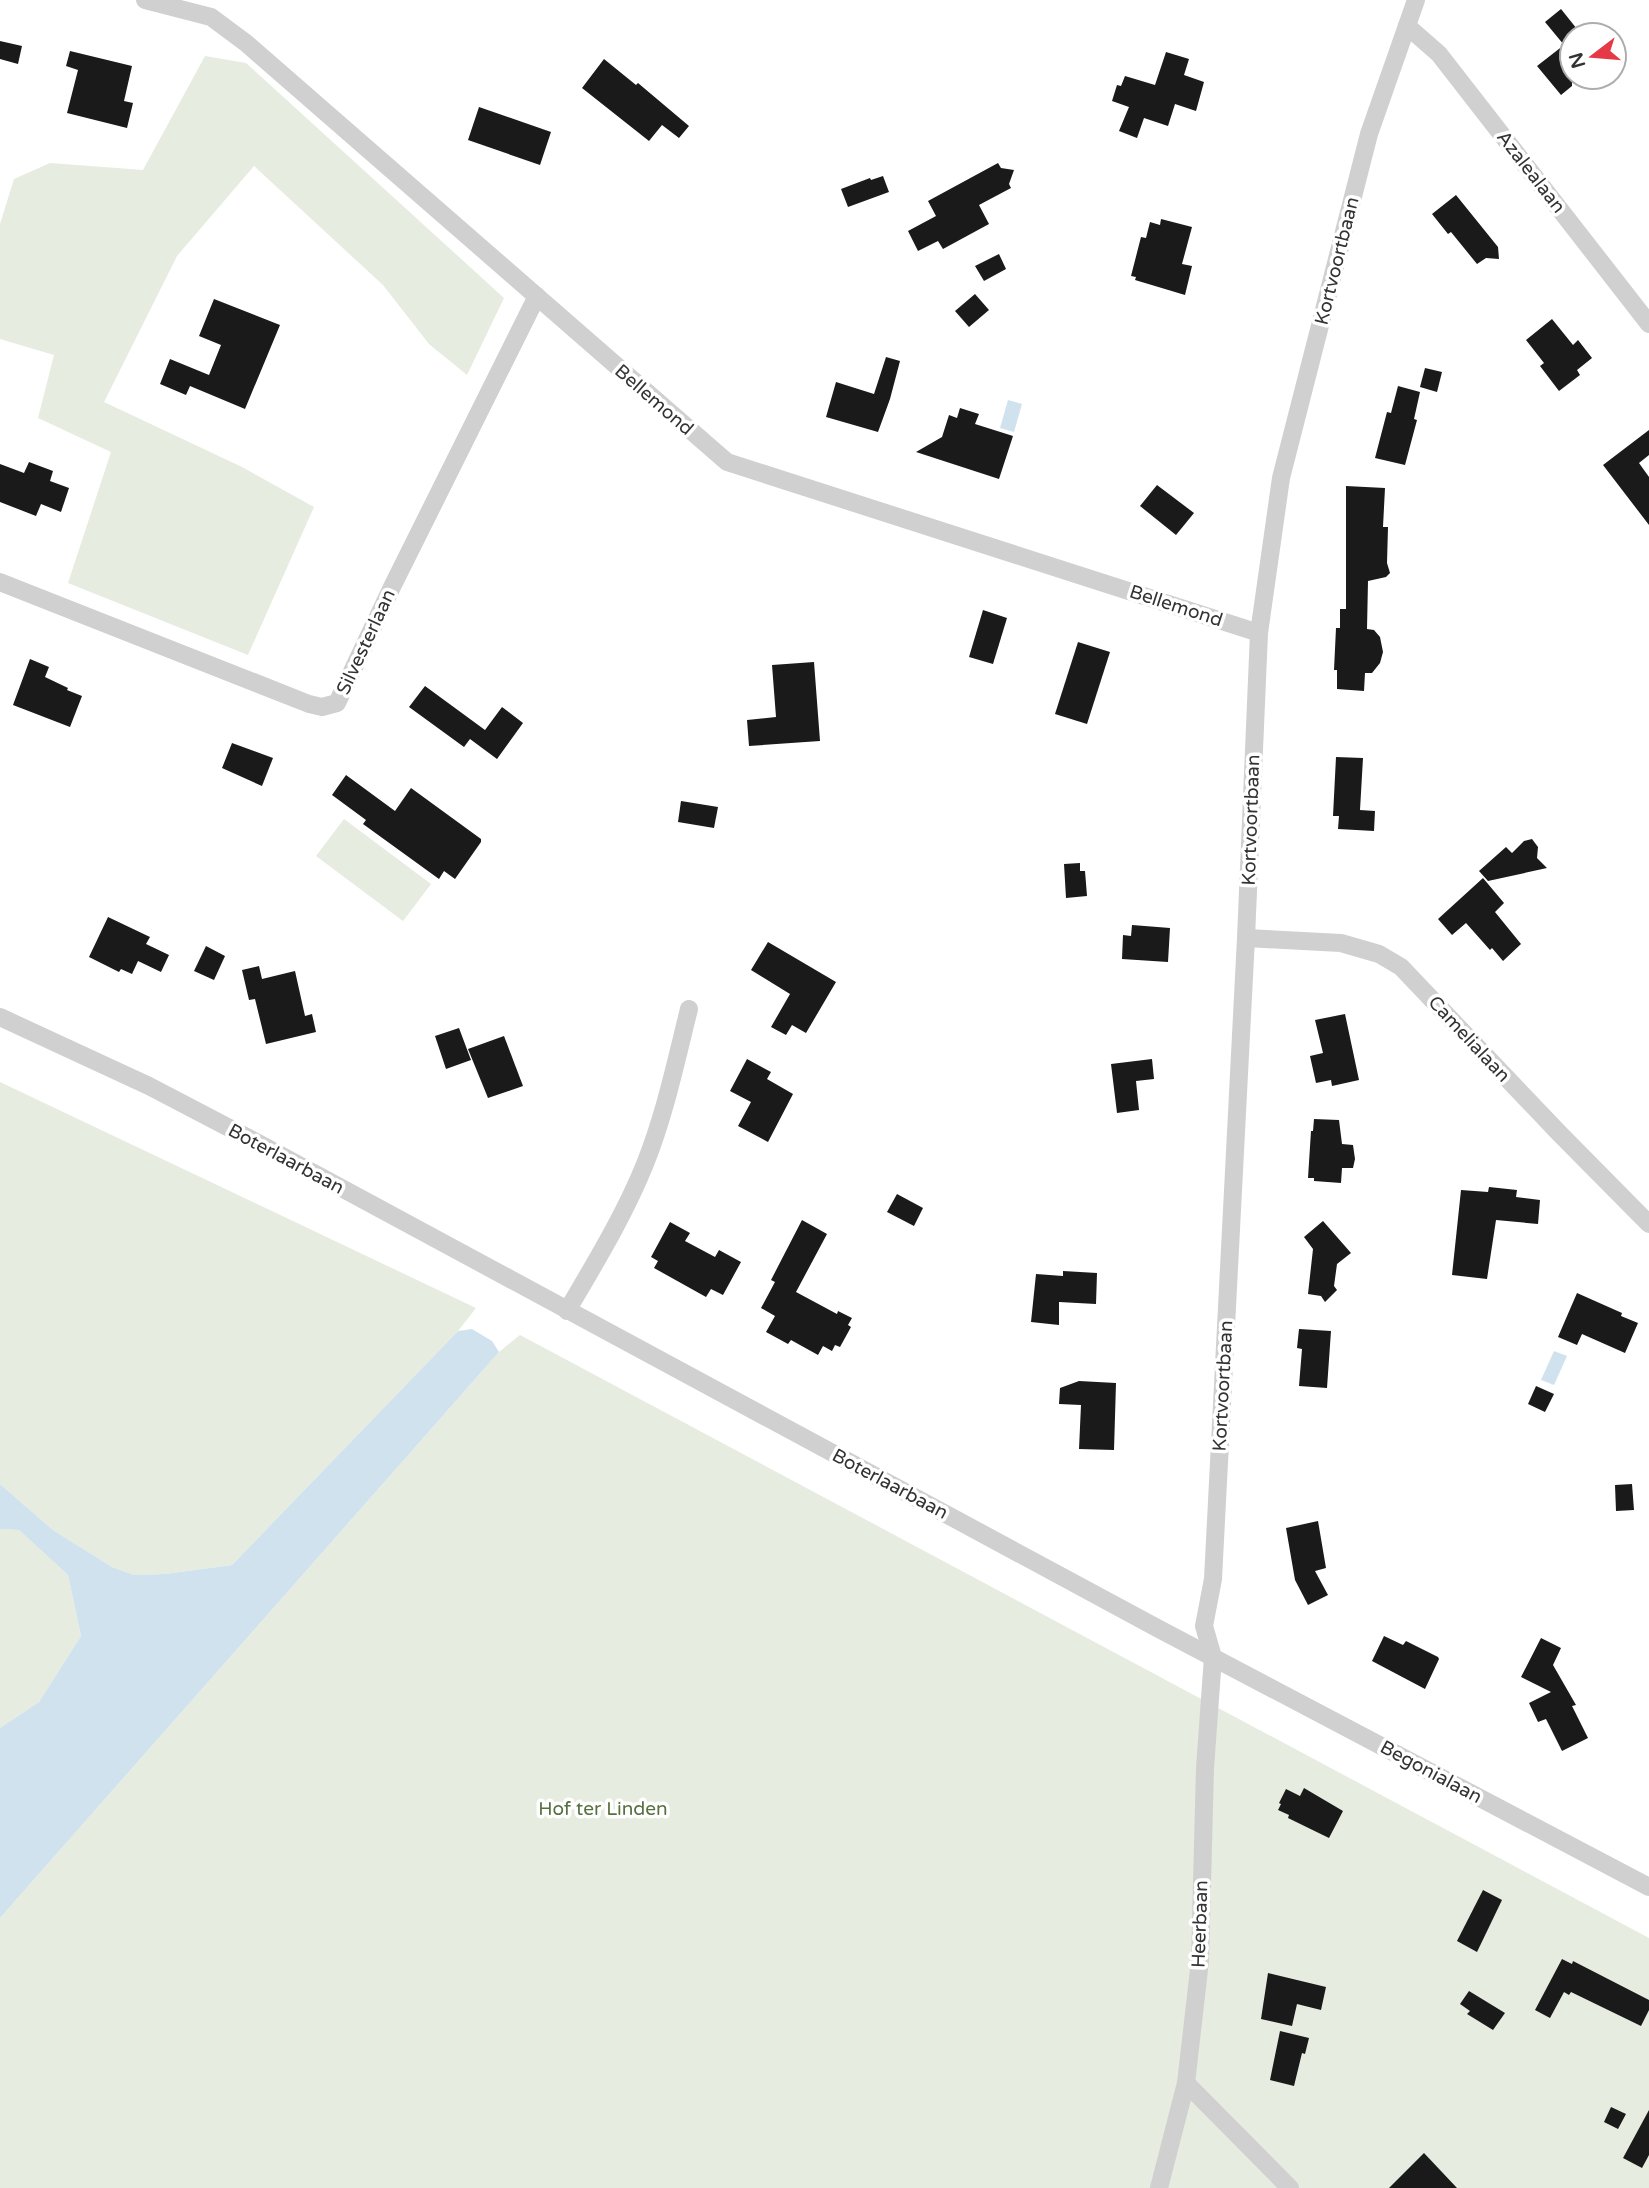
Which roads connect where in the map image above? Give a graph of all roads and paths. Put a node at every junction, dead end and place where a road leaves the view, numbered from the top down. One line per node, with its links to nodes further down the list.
1 (145, 0): 4 (street, Bellemond)
2 (1416, 0): 3 (street, Kortvoortbaan)
3 (1407, 26): 5 (street, Azalealaan); 7 (street, Kortvoortbaan)
4 (537, 296): 6 (street, Silvesterlaan); 7 (street, Bellemond)
5 (1649, 324)
6 (0, 582)
7 (1259, 632): 8 (street, Kortvoortbaan)
8 (1246, 938): 11 (street, Camelialaan); 13 (street, Kortvoortbaan)
9 (689, 1009): 12 (street)
10 (0, 1017): 12 (street, Boterlaarbaan)
11 (1649, 1224)
12 (567, 1311): 13 (street, Boterlaarbaan)
13 (1213, 1657): 14 (street, Begonialaan); 15 (street, Heerbaan)
14 (1649, 1887)
15 (1186, 2083): 16 (street, Heerbaan); 17 (street)
16 (1159, 2188)
17 (1290, 2188)

